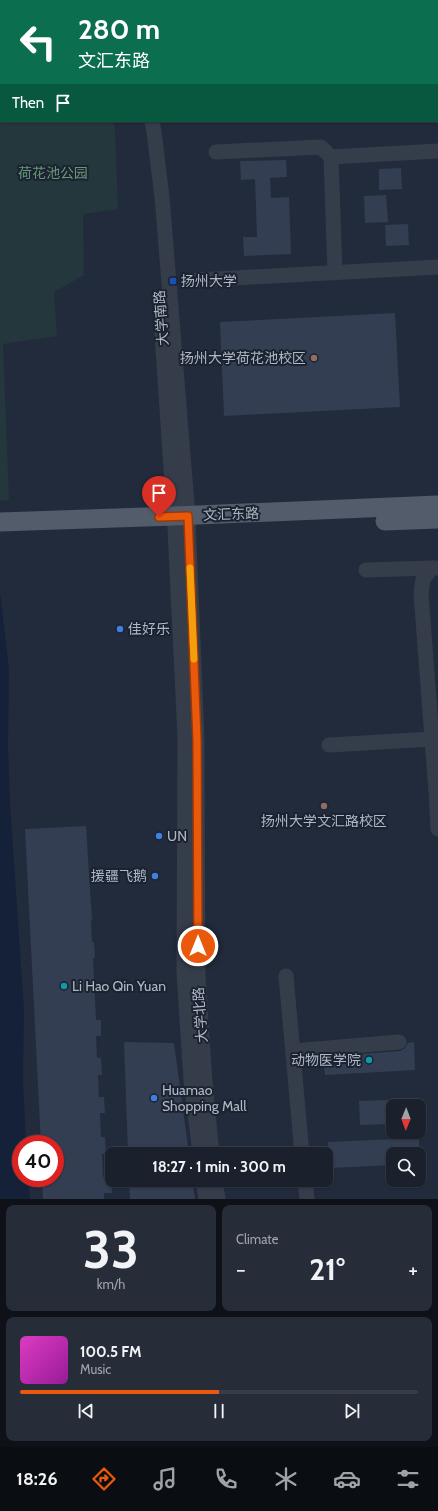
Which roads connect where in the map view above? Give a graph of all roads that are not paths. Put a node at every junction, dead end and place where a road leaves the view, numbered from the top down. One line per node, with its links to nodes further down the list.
1 (143, 122): 11 (street, 大学南路)
2 (152, 122): 11 (street, 大学南路)
3 (438, 151): 5 (street)
4 (216, 152): 5 (street)
5 (331, 157): 7 (street)
6 (438, 267): 7 (street)
7 (335, 273): 8 (street)
8 (197, 280)
9 (438, 505): 11 (main road, 文汇东路)
10 (438, 519): 11 (main road, 文汇东路)
11 (181, 522): 12 (main road, 文汇东路); 22 (street, 大学北路); 23 (street, 大学北路)
12 (2, 528)
13 (435, 568): 14 (street); 15 (street)
14 (366, 570)
15 (433, 739): 16 (street); 17 (street)
16 (329, 745)
17 (437, 791): 18 (street)
18 (438, 830)
19 (286, 976): 21 (street)
20 (399, 1042): 21 (street)
21 (293, 1051): 24 (street)
22 (199, 1147)
23 (211, 1147)
24 (301, 1147)
25 (204, 1187): 28 (street)
26 (216, 1187): 29 (street)
27 (306, 1187): 30 (street)
28 (206, 1199)
29 (218, 1199)
30 (307, 1199)

